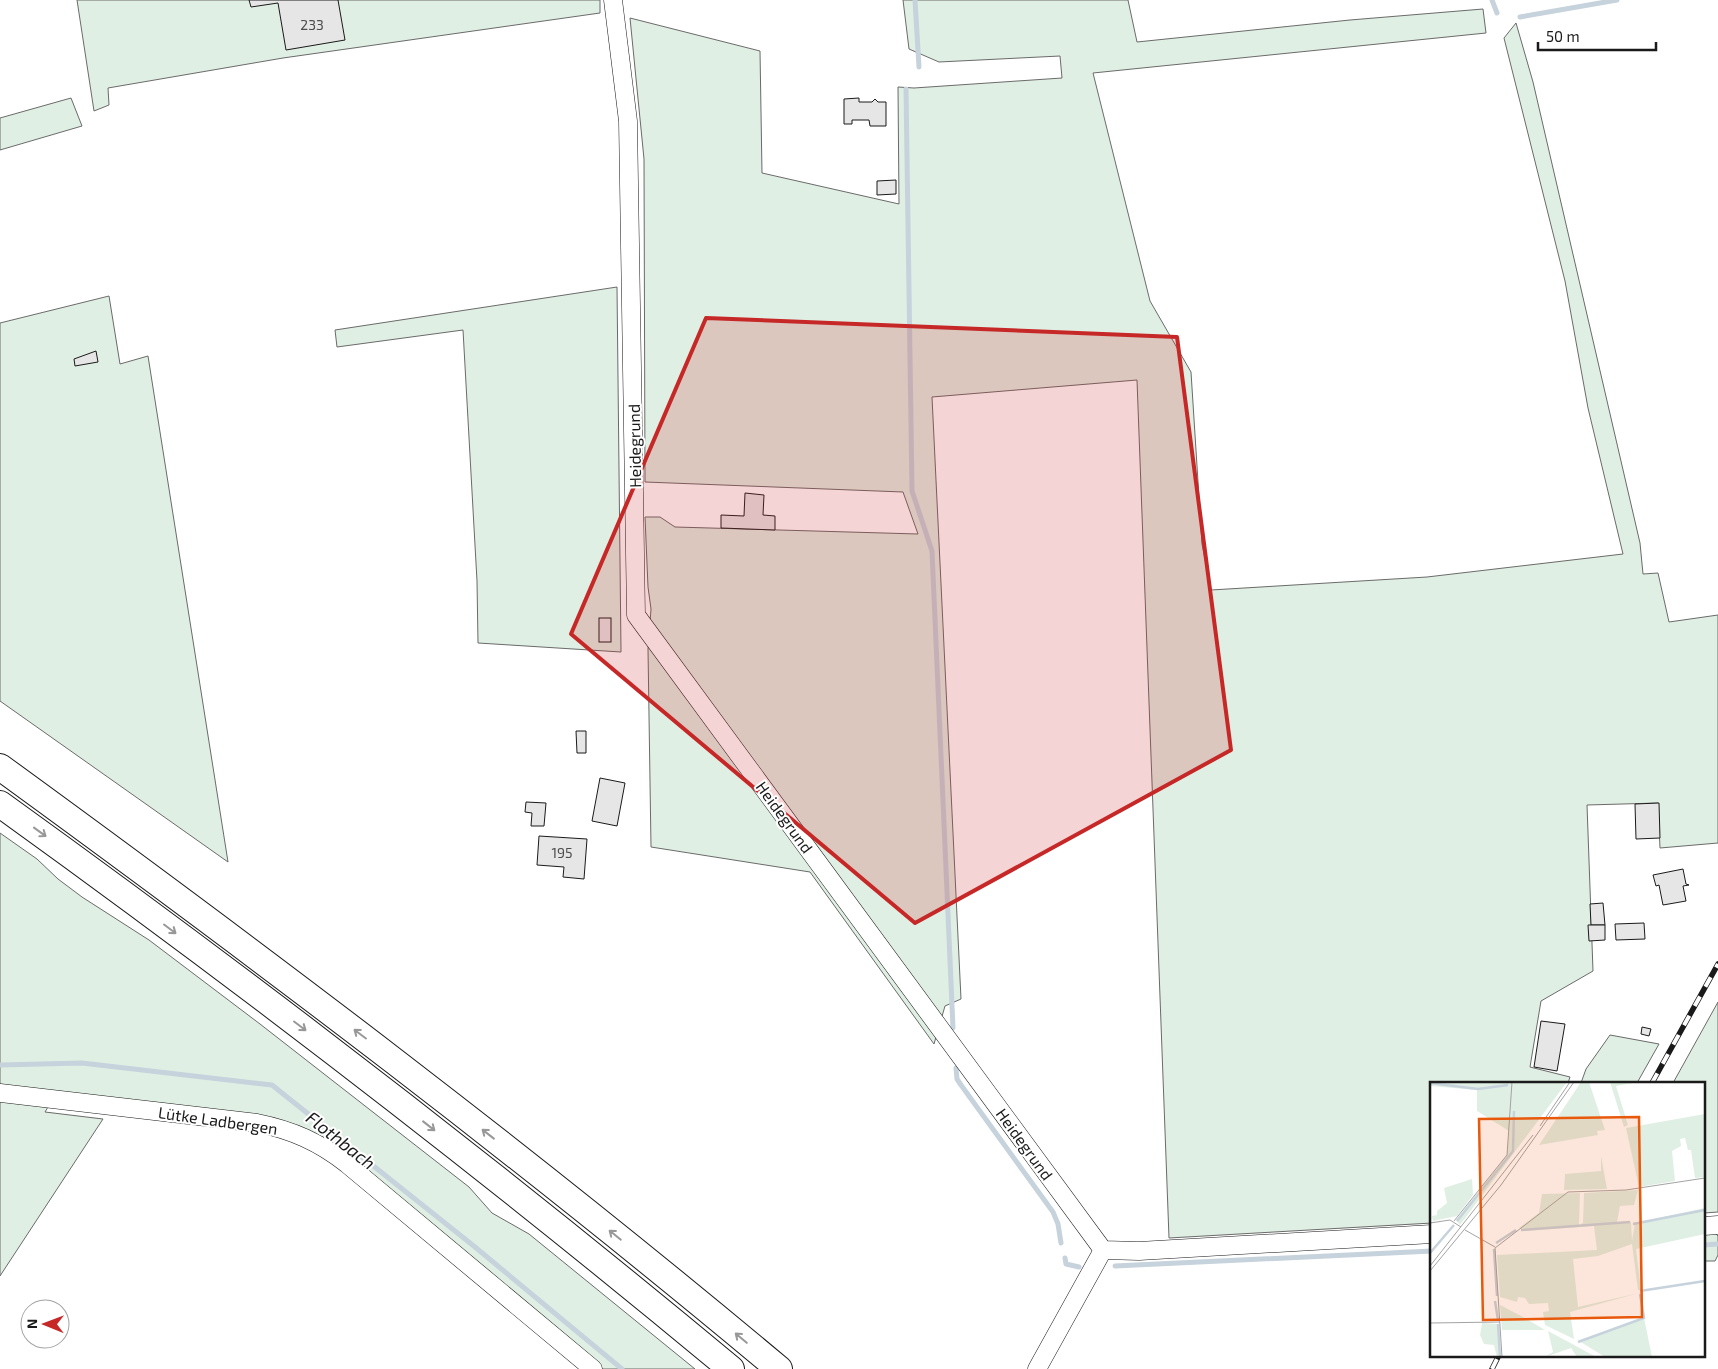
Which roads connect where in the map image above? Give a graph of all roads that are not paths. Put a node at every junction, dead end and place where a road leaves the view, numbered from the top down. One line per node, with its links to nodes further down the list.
1 (613, 0): 6 (street, Heidegrund)
2 (0, 766): 9 (highway, one-way to 2)
3 (0, 804): 8 (highway, one-way to 8)
4 (0, 1093): 7 (street, Lütke Ladbergen)
5 (1430, 1234): 6 (street)
6 (1103, 1250): 10 (street)
7 (593, 1369)
8 (731, 1369)
9 (779, 1369)
10 (1036, 1369)

